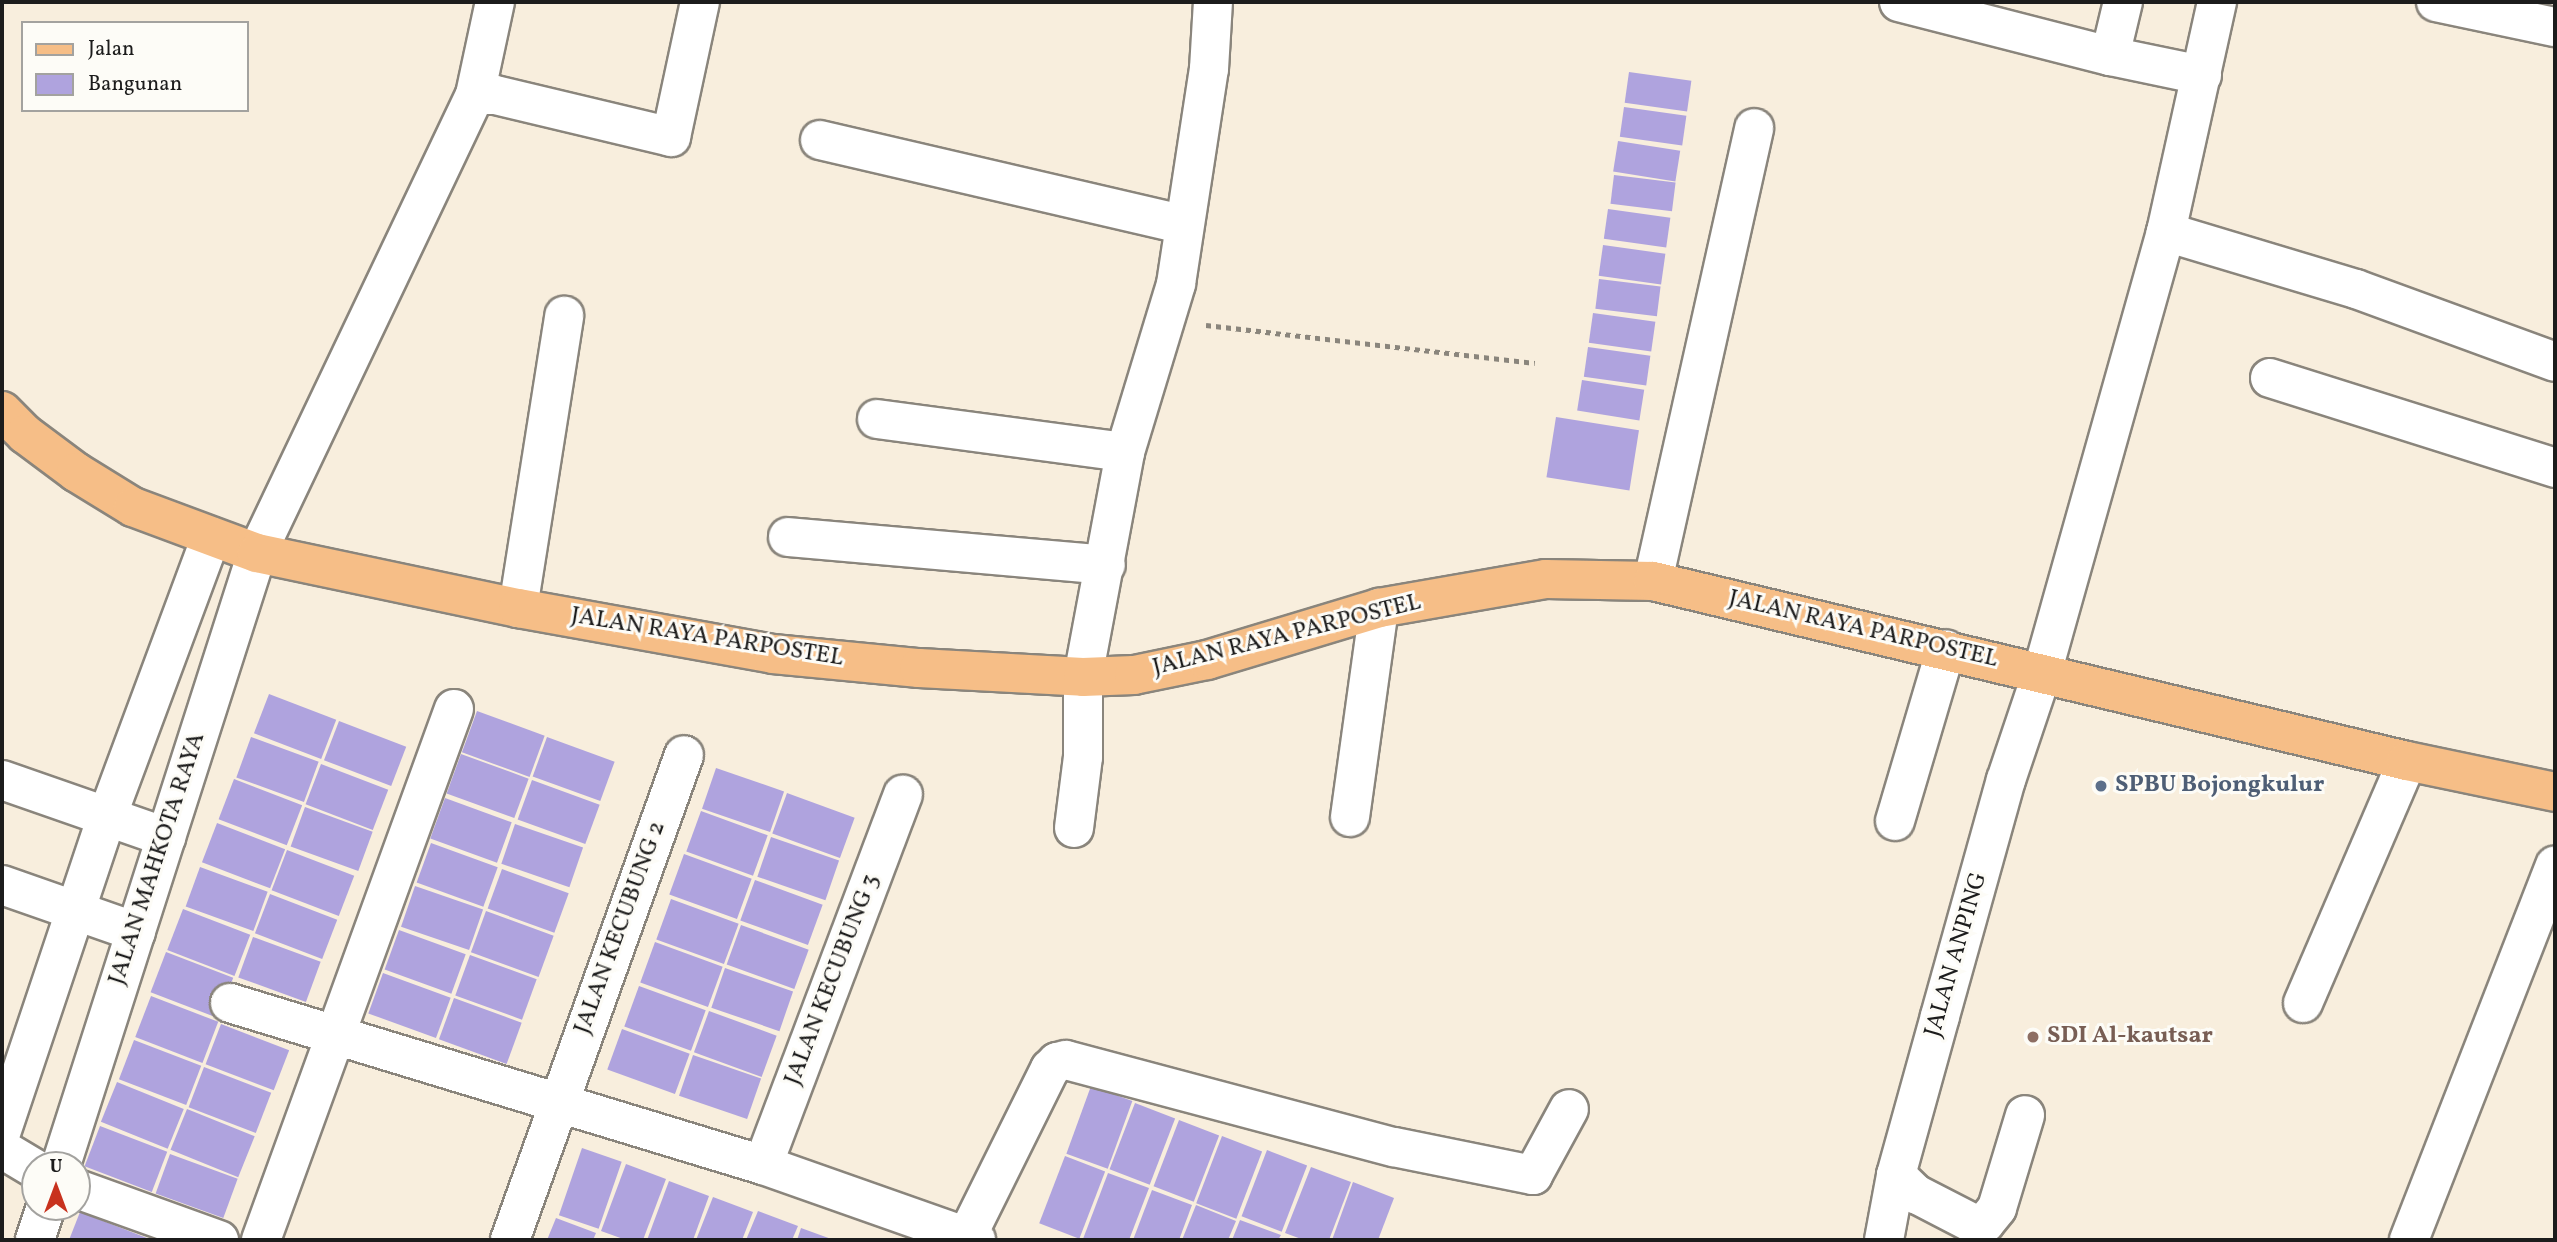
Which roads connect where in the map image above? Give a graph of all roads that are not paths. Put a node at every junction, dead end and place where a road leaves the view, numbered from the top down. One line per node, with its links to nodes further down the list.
1 (495, 2): 11 (street, JALAN MAHKOTA RAYA)
2 (700, 2): 11 (street)
3 (1213, 2): 14 (street)
4 (1899, 2): 9 (street)
5 (2123, 2): 9 (street)
6 (2217, 2): 10 (street, JALAN ANPING)
7 (2437, 2): 8 (street)
8 (2555, 27)
9 (2110, 56): 10 (street)
10 (2202, 75): 15 (street, JALAN ANPING)
11 (475, 95): 25 (street, JALAN MAHKOTA RAYA)
12 (1754, 128): 27 (street)
13 (820, 140): 14 (street)
14 (1184, 225): 21 (street)
15 (2166, 232): 17 (street); 31 (street, JALAN ANPING)
16 (565, 316): 28 (street)
17 (2555, 362)
18 (2270, 378): 22 (street)
19 (2, 411): 23 (main road, JALAN RAYA PARPOSTEL)
20 (877, 419): 21 (street)
21 (1125, 452): 26 (street)
22 (2555, 468)
23 (211, 537): 25 (main road, JALAN RAYA PARPOSTEL); 39 (street)
24 (788, 537): 26 (street)
25 (257, 553): 28 (main road, JALAN RAYA PARPOSTEL); 43 (street, JALAN MAHKOTA RAYA)
26 (1106, 565): 32 (street)
27 (1653, 581): 29 (main road, JALAN RAYA PARPOSTEL); 30 (main road, JALAN RAYA PARPOSTEL)
28 (517, 608): 32 (main road, JALAN RAYA PARPOSTEL)
29 (1379, 608): 32 (main road, JALAN RAYA PARPOSTEL); 40 (street)
30 (1946, 649): 31 (main road, JALAN RAYA PARPOSTEL); 41 (street)
31 (2042, 673): 35 (main road, JALAN RAYA PARPOSTEL); 59 (street, JALAN ANPING)
32 (1083, 677): 42 (street)
33 (453, 709): 50 (street)
34 (684, 755): 51 (street, JALAN KECUBUNG 2)
35 (2407, 761): 37 (main road, JALAN RAYA PARPOSTEL); 49 (street)
36 (2, 780): 39 (street)
37 (2555, 792)
38 (903, 795): 58 (street, JALAN KECUBUNG 3)
39 (108, 814): 43 (street); 46 (street)
40 (1350, 817)
41 (1895, 821)
42 (1074, 828)
43 (166, 836): 47 (street, JALAN MAHKOTA RAYA)
44 (2555, 865): 68 (street)
45 (2, 885): 46 (street)
46 (74, 910): 47 (street); 54 (street)
47 (136, 932): 56 (street, JALAN MAHKOTA RAYA)
48 (230, 1003): 50 (street)
49 (2303, 1003)
50 (334, 1033): 51 (street); 65 (street)
51 (558, 1101): 58 (street); 66 (street, JALAN KECUBUNG 2)
52 (1569, 1109): 62 (street)
53 (2025, 1115): 59 (street)
54 (2, 1130)
55 (2, 1149): 57 (street)
56 (66, 1151)
57 (21, 1161)
58 (763, 1165): 62 (street)
59 (1896, 1175): 67 (street, JALAN ANPING)
60 (91, 1194): 64 (street)
61 (42, 1221): 63 (street)
62 (969, 1239)
63 (35, 1240)
64 (219, 1240)
65 (261, 1240)
66 (510, 1240)
67 (1884, 1240)
68 (2409, 1240)

